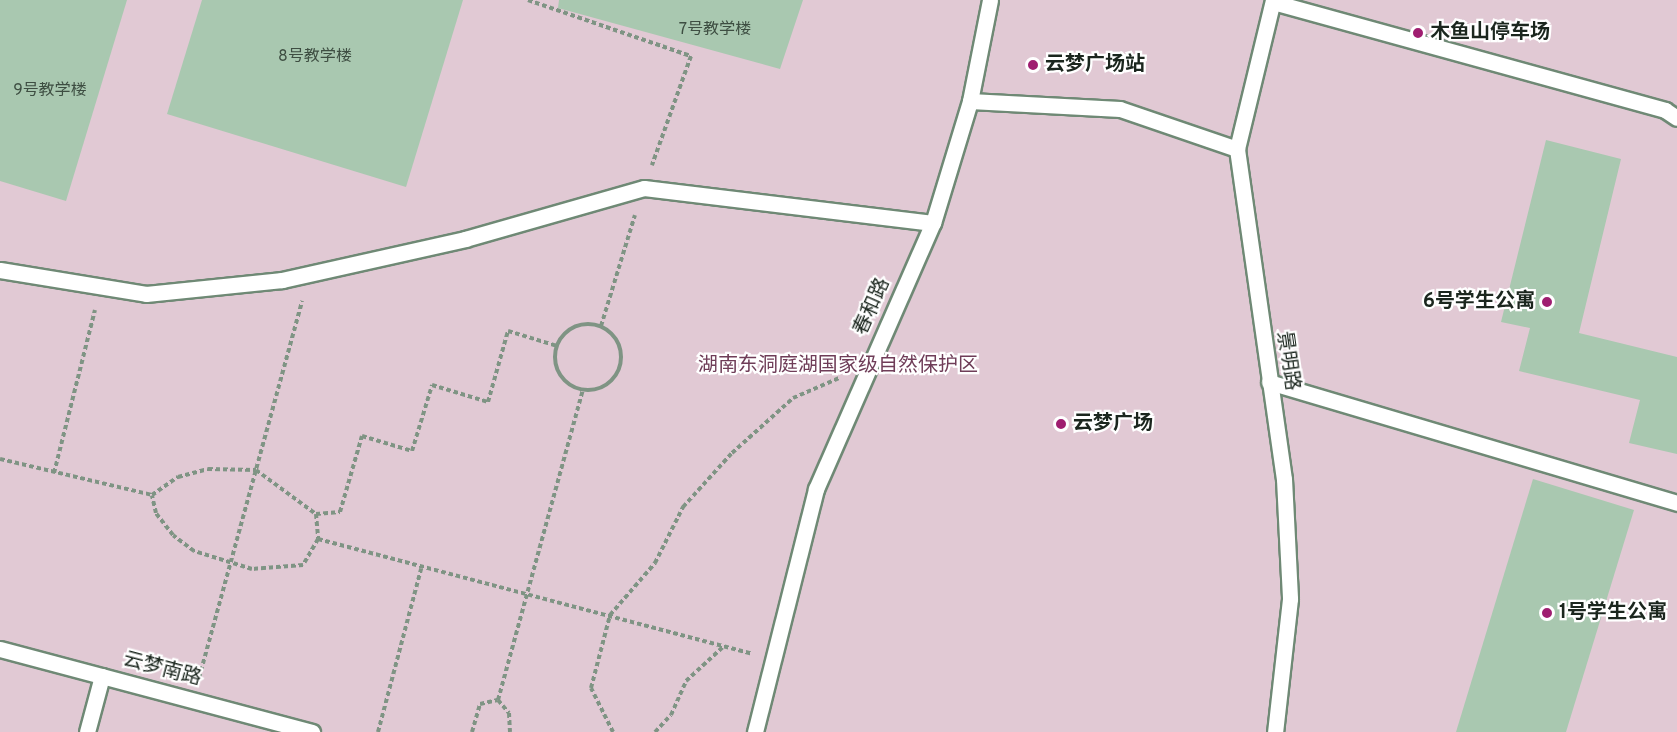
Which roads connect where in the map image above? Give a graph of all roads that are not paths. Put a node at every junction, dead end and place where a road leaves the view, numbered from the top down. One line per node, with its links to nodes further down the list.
1 (990, 0): 3 (lane, 春和路)
2 (1273, 1): 4 (lane); 5 (lane, 景明路)
3 (970, 101): 5 (lane); 6 (lane, 春和路)
4 (1677, 118)
5 (1237, 149): 8 (lane, 景明路)
6 (933, 223): 7 (lane); 15 (lane, 春和路)
7 (0, 270)
8 (1269, 382): 9 (lane); 16 (lane, 景明路)
9 (1677, 503)
10 (0, 649): 11 (lane, 云梦南路)
11 (102, 676): 12 (lane, 云梦南路); 13 (lane)
12 (275, 727): 14 (lane, 云梦南路)
13 (87, 732)
14 (312, 732)
15 (755, 732)
16 (1275, 732)

